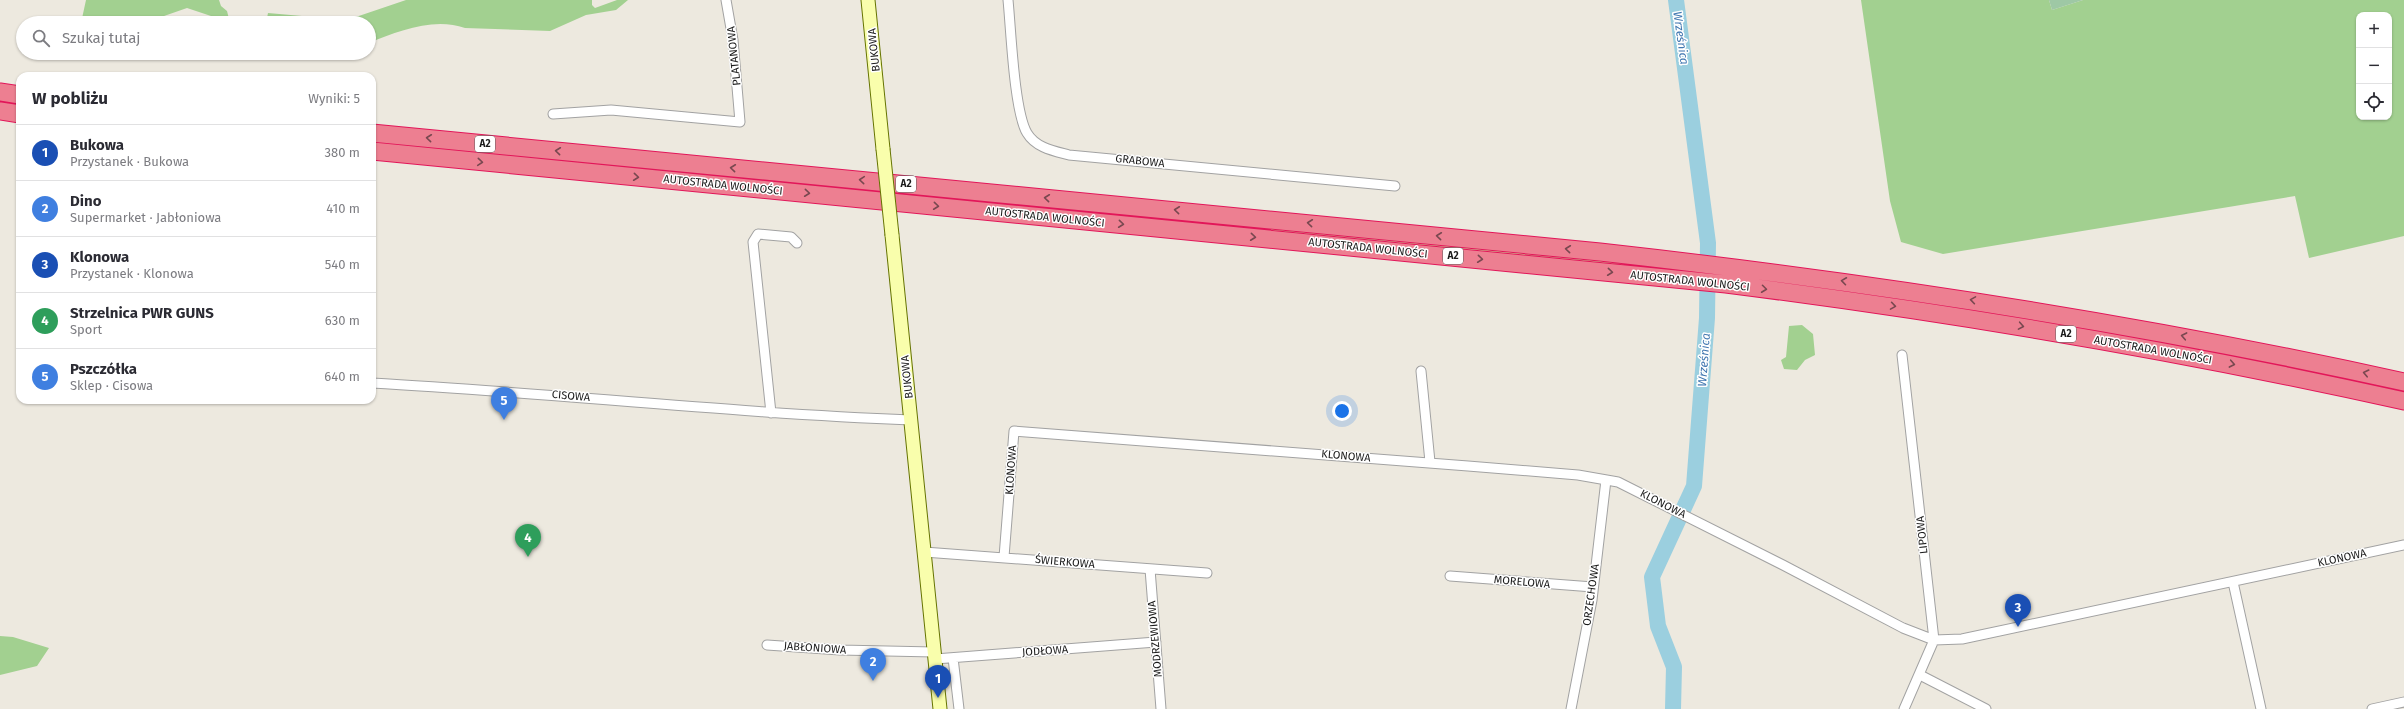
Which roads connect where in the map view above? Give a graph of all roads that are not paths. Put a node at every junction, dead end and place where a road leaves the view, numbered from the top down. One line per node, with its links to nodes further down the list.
1 (726, 0): 8 (street, PLATANOWA)
2 (868, 0): 19 (main road, BUKOWA, bridge)
3 (1008, 0): 11 (street, GRABOWA)
4 (0, 92): 5 (highway)
5 (16, 94)
6 (0, 111): 7 (highway)
7 (16, 113)
8 (553, 114)
9 (376, 133): 15 (highway, AUTOSTRADA WOLNOŚCI / A2, one-way to 9)
10 (376, 151): 17 (highway, AUTOSTRADA WOLNOŚCI / A2, one-way to 17)
11 (1394, 186)
12 (797, 243): 18 (street)
13 (1902, 354): 30 (street, LIPOWA)
14 (1421, 370): 20 (street)
15 (2404, 382)
16 (376, 383): 18 (street, CISOWA)
17 (2404, 401)
18 (771, 413): 19 (street, CISOWA)
19 (911, 420): 23 (main road, BUKOWA)
20 (1430, 462): 21 (street, KLONOWA); 24 (street, KLONOWA)
21 (1606, 480): 29 (street, ORZECHOWA); 30 (street, KLONOWA)
22 (2404, 545): 28 (street, KLONOWA)
23 (924, 552): 24 (street, ŚWIERKOWA); 33 (main road, BUKOWA)
24 (1004, 557): 25 (street, ŚWIERKOWA)
25 (1150, 569): 26 (street, ŚWIERKOWA); 31 (street, MODRZEWIOWA)
26 (1207, 573)
27 (1450, 576): 29 (street, MORELOWA)
28 (2233, 582): 30 (street, KLONOWA); 44 (street)
29 (1593, 587): 41 (street, ORZECHOWA)
30 (1934, 640): 35 (street, LIPOWA)
31 (1156, 642): 34 (street, JODŁOWA); 40 (street, MODRZEWIOWA)
32 (768, 645): 33 (street, JABŁONIOWA)
33 (934, 656): 34 (street, JODŁOWA); 38 (main road, BUKOWA)
34 (953, 658): 39 (street)
35 (1920, 675): 42 (street, LIPOWA); 43 (street)
36 (2404, 702): 37 (street)
37 (2391, 707): 45 (street)
38 (940, 709)
39 (959, 709)
40 (1161, 709)
41 (1571, 709)
42 (1904, 709)
43 (1986, 709)
44 (2261, 709)
45 (2372, 709)

